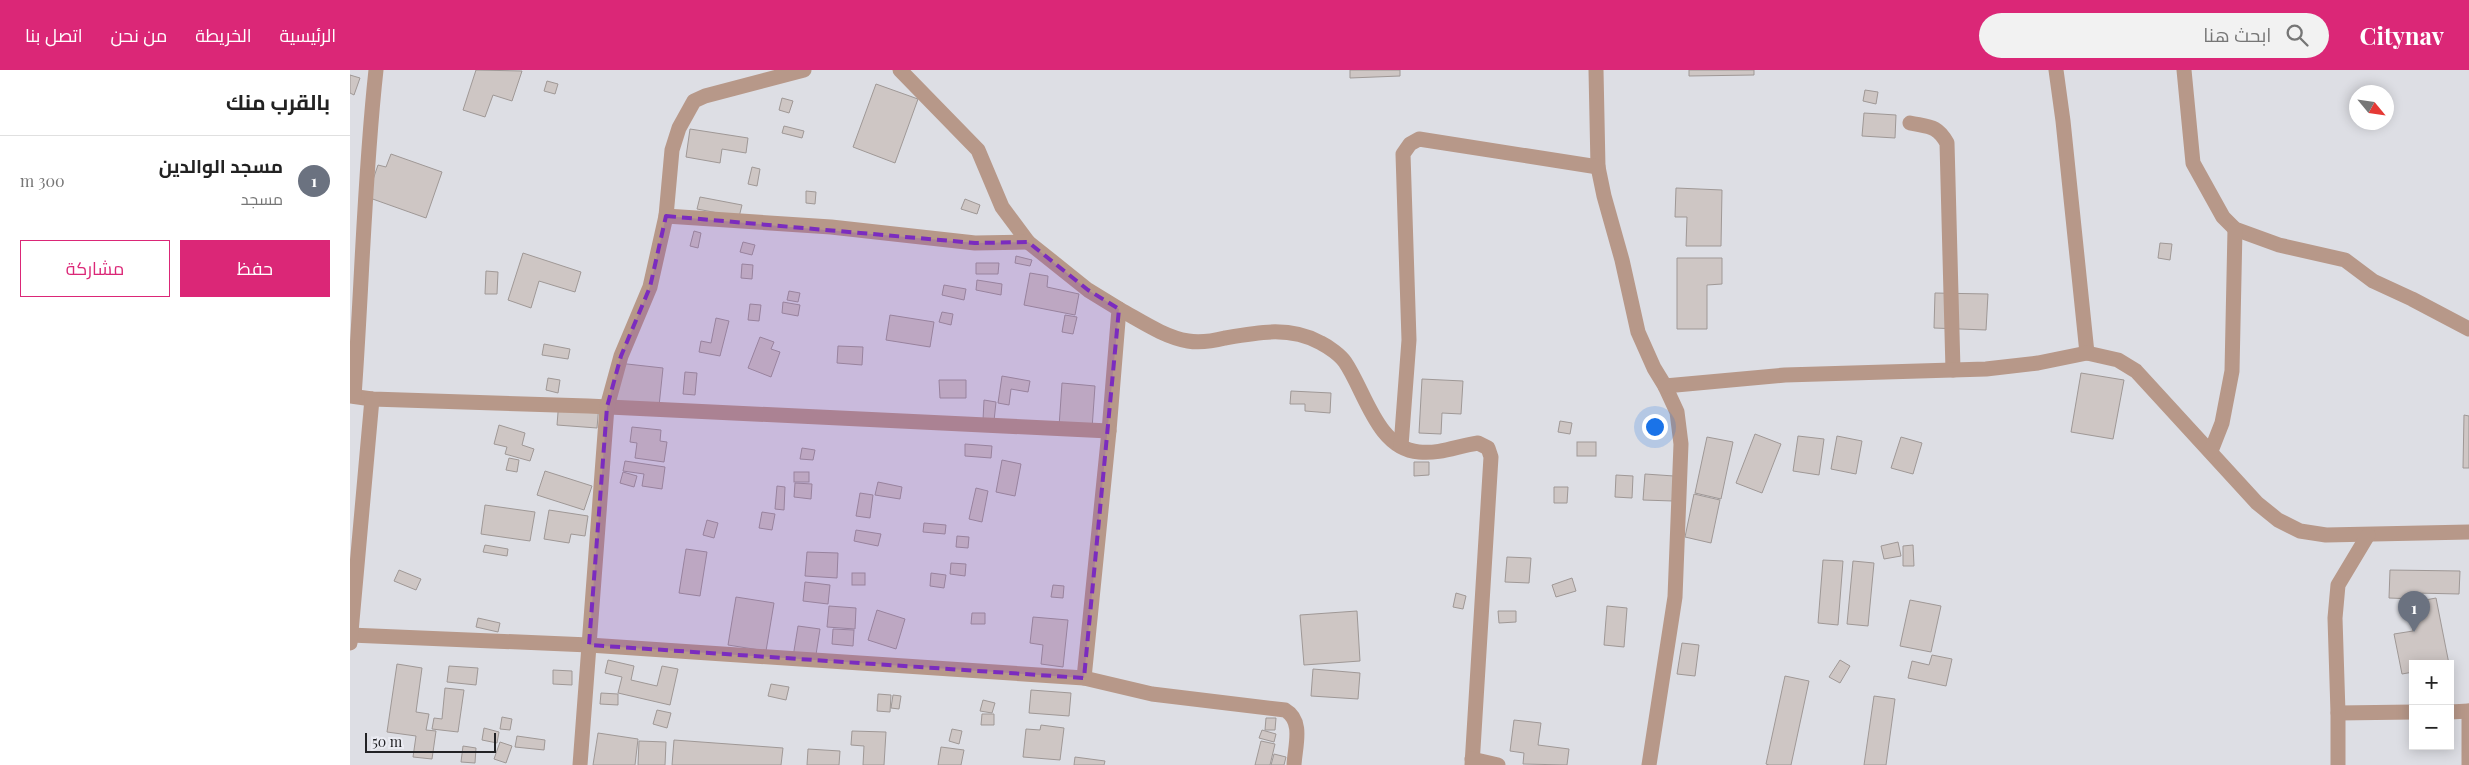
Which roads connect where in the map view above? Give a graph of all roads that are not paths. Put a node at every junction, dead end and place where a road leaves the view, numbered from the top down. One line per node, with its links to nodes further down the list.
1 (376, 70): 17 (street)
2 (804, 70): 9 (street)
3 (900, 70): 11 (street)
4 (1596, 70): 8 (street)
5 (2056, 70): 14 (street)
6 (2184, 70): 10 (street)
7 (1910, 123): 15 (street)
8 (1598, 167): 16 (street); 21 (street)
9 (666, 216): 11 (street); 19 (street)
10 (2236, 229): 13 (street); 22 (street)
11 (1028, 242): 12 (street)
12 (1119, 309): 20 (street); 21 (street)
13 (2469, 329)
14 (2087, 353): 15 (street); 22 (street)
15 (1953, 370): 16 (street)
16 (1665, 386): 37 (street)
17 (352, 396): 18 (street)
18 (372, 399): 19 (street); 25 (street)
19 (607, 408): 20 (street); 27 (street)
20 (1109, 431): 28 (street)
21 (1401, 446): 33 (street)
22 (2211, 451): 24 (street)
23 (2469, 532): 24 (street)
24 (2368, 535): 32 (street)
25 (350, 635): 26 (street); 27 (street)
26 (350, 643)
27 (589, 645): 28 (street); 34 (street)
28 (1084, 678): 35 (street)
29 (2469, 711): 31 (street); 39 (street)
30 (2409, 712): 32 (street)
31 (2454, 712)
32 (2338, 713): 38 (street)
33 (1472, 762): 36 (street)
34 (580, 765)
35 (1294, 765)
36 (1498, 765)
37 (1650, 765)
38 (2338, 765)
39 (2469, 765)

